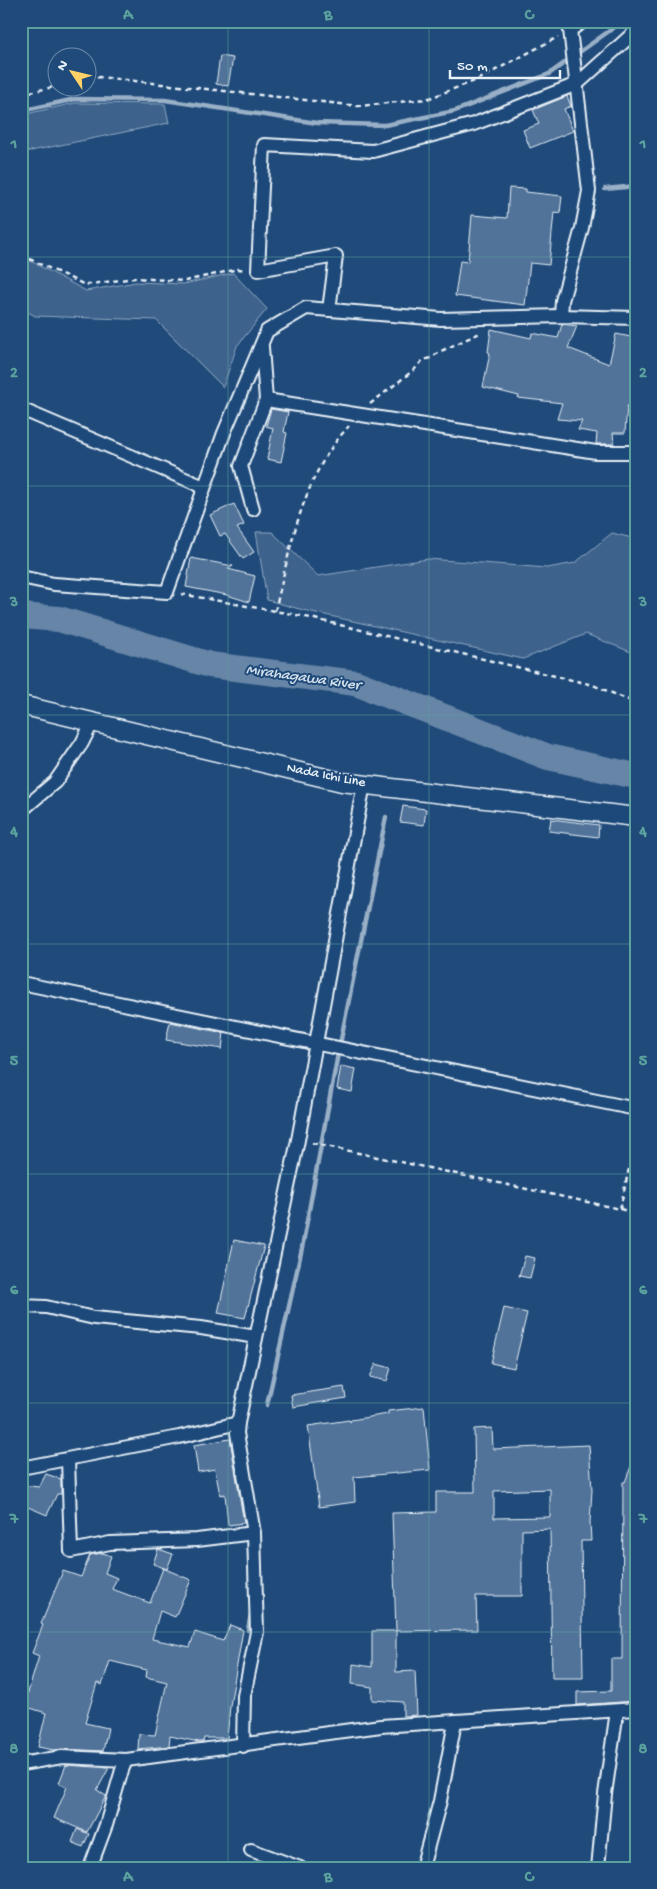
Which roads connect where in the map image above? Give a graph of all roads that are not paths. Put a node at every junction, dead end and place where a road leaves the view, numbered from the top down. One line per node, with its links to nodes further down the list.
1 (584, 21): 2 (street)
2 (570, 29): 4 (street)
3 (636, 31): 4 (street)
4 (576, 80): 5 (street); 6 (street)
5 (329, 310): 6 (street); 8 (street)
6 (561, 316): 7 (street)
7 (636, 318)
8 (261, 344): 9 (street); 12 (street)
9 (266, 400): 11 (street); 13 (street)
10 (21, 409): 12 (street)
11 (636, 452)
12 (204, 487): 14 (street)
13 (253, 509)
14 (21, 577)
15 (21, 704): 16 (main road, Nada Ichi Line)
16 (94, 721): 17 (main road, Nada Ichi Line); 18 (street)
17 (364, 784): 19 (main road, Nada Ichi Line); 21 (street)
18 (21, 811)
19 (636, 816)
20 (21, 983): 21 (street)
21 (316, 1045): 22 (street); 24 (street)
22 (636, 1109)
23 (21, 1306): 24 (street)
24 (256, 1337): 25 (street)
25 (238, 1423): 26 (street); 28 (street)
26 (68, 1459): 27 (street); 28 (street)
27 (21, 1468)
28 (254, 1533): 32 (street)
29 (636, 1709): 30 (street)
30 (617, 1711): 31 (street); 39 (street)
31 (455, 1722): 32 (street); 38 (street)
32 (243, 1746): 33 (street)
33 (126, 1760): 34 (street); 36 (street)
34 (21, 1764)
35 (251, 1850): 37 (street)
36 (90, 1868)
37 (300, 1868)
38 (422, 1868)
39 (598, 1868)

